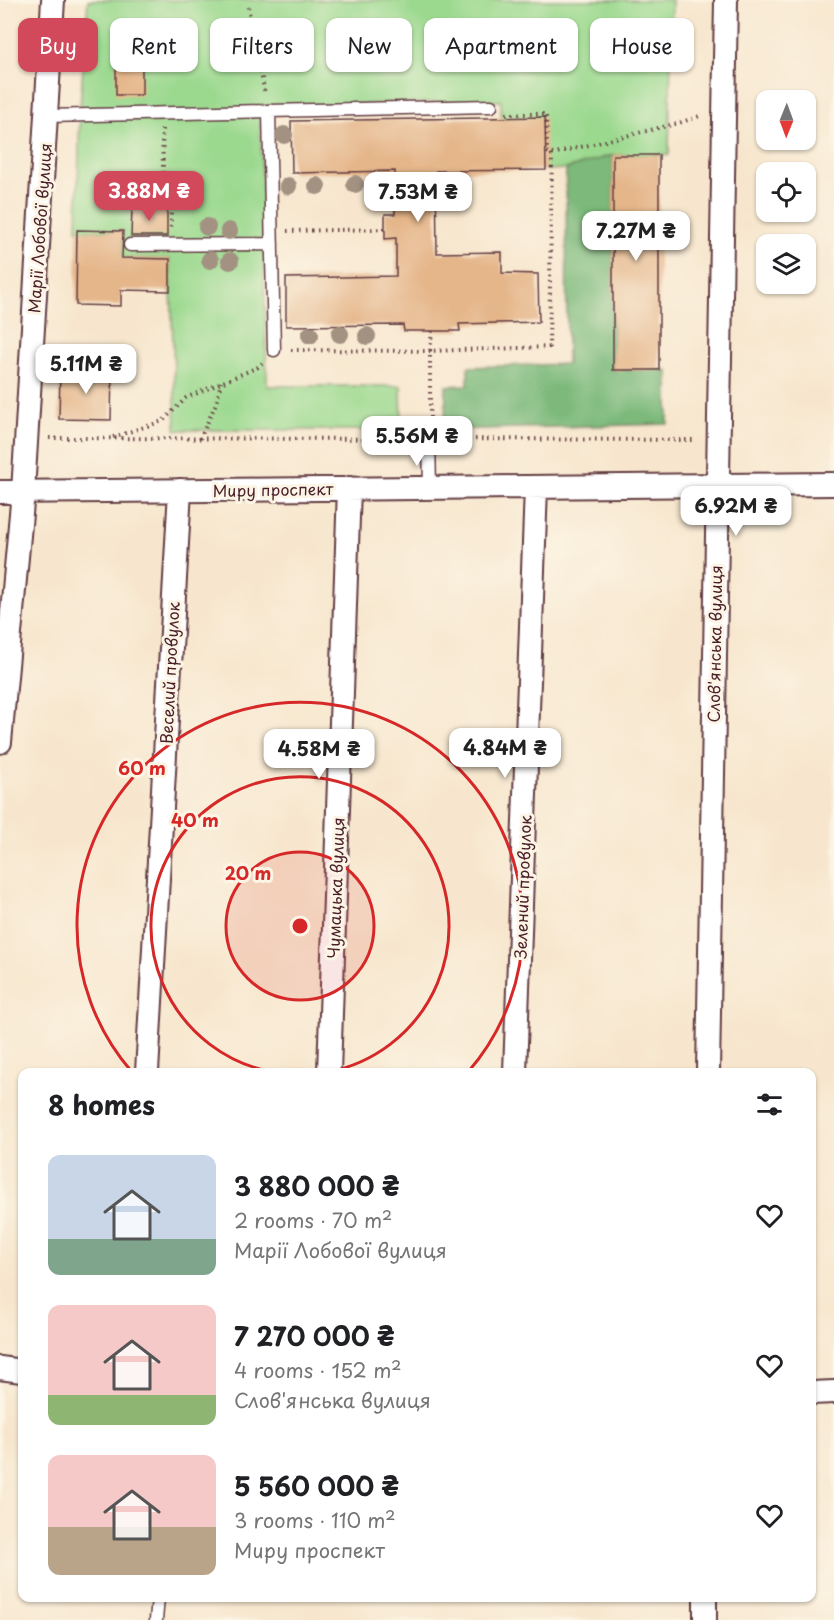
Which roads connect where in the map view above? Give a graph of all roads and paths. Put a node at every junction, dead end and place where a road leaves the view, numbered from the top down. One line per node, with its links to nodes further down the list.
1 (53, 0): 8 (street, Марії Лобової вулиця)
2 (726, 0): 5 (street, Слов'янська вулиця)
3 (248, 7): 6 (path)
4 (491, 106): 6 (lane); 9 (path)
5 (724, 107): 9 (path); 24 (street, Слов'янська вулиця)
6 (268, 111): 7 (lane); 11 (lane)
7 (162, 114): 8 (lane); 13 (path)
8 (46, 116): 18 (street, Марії Лобової вулиця)
9 (552, 154): 16 (path)
10 (385, 229): 11 (path)
11 (272, 238): 13 (lane); 15 (lane)
12 (130, 245): 13 (lane)
13 (172, 245)
14 (432, 331): 16 (path)
15 (274, 350): 16 (path); 17 (path)
16 (430, 351): 21 (path)
17 (221, 381): 19 (path); 20 (path)
18 (26, 438): 19 (path); 32 (street, Марії Лобової вулиця)
19 (109, 438): 20 (path)
20 (200, 438): 22 (path)
21 (429, 438): 29 (lane)
22 (402, 439)
23 (444, 439): 24 (path)
24 (718, 440): 26 (street, Слов'янська вулиця)
25 (834, 484): 26 (street, Миру проспект)
26 (717, 485): 27 (street, Миру проспект); 37 (street, Слов'янська вулиця)
27 (536, 487): 29 (street, Миру проспект); 36 (street, Зелений провулок)
28 (349, 488): 29 (street, Миру проспект); 30 (street, Миру проспект); 35 (street, Чумацька вулиця)
29 (430, 488)
30 (180, 490): 32 (street, Миру проспект); 34 (street, Веселий провулок)
31 (0, 492): 32 (street, Миру проспект)
32 (23, 492): 33 (street, Марії Лобової вулиця)
33 (0, 742)
34 (147, 1068)
35 (329, 1068)
36 (515, 1068)
37 (708, 1068)
38 (0, 1368): 39 (street)
39 (18, 1370)
40 (834, 1392): 41 (street)
41 (816, 1393)
42 (158, 1602): 44 (lane)
43 (705, 1602): 45 (street)
44 (156, 1620)
45 (705, 1620)

